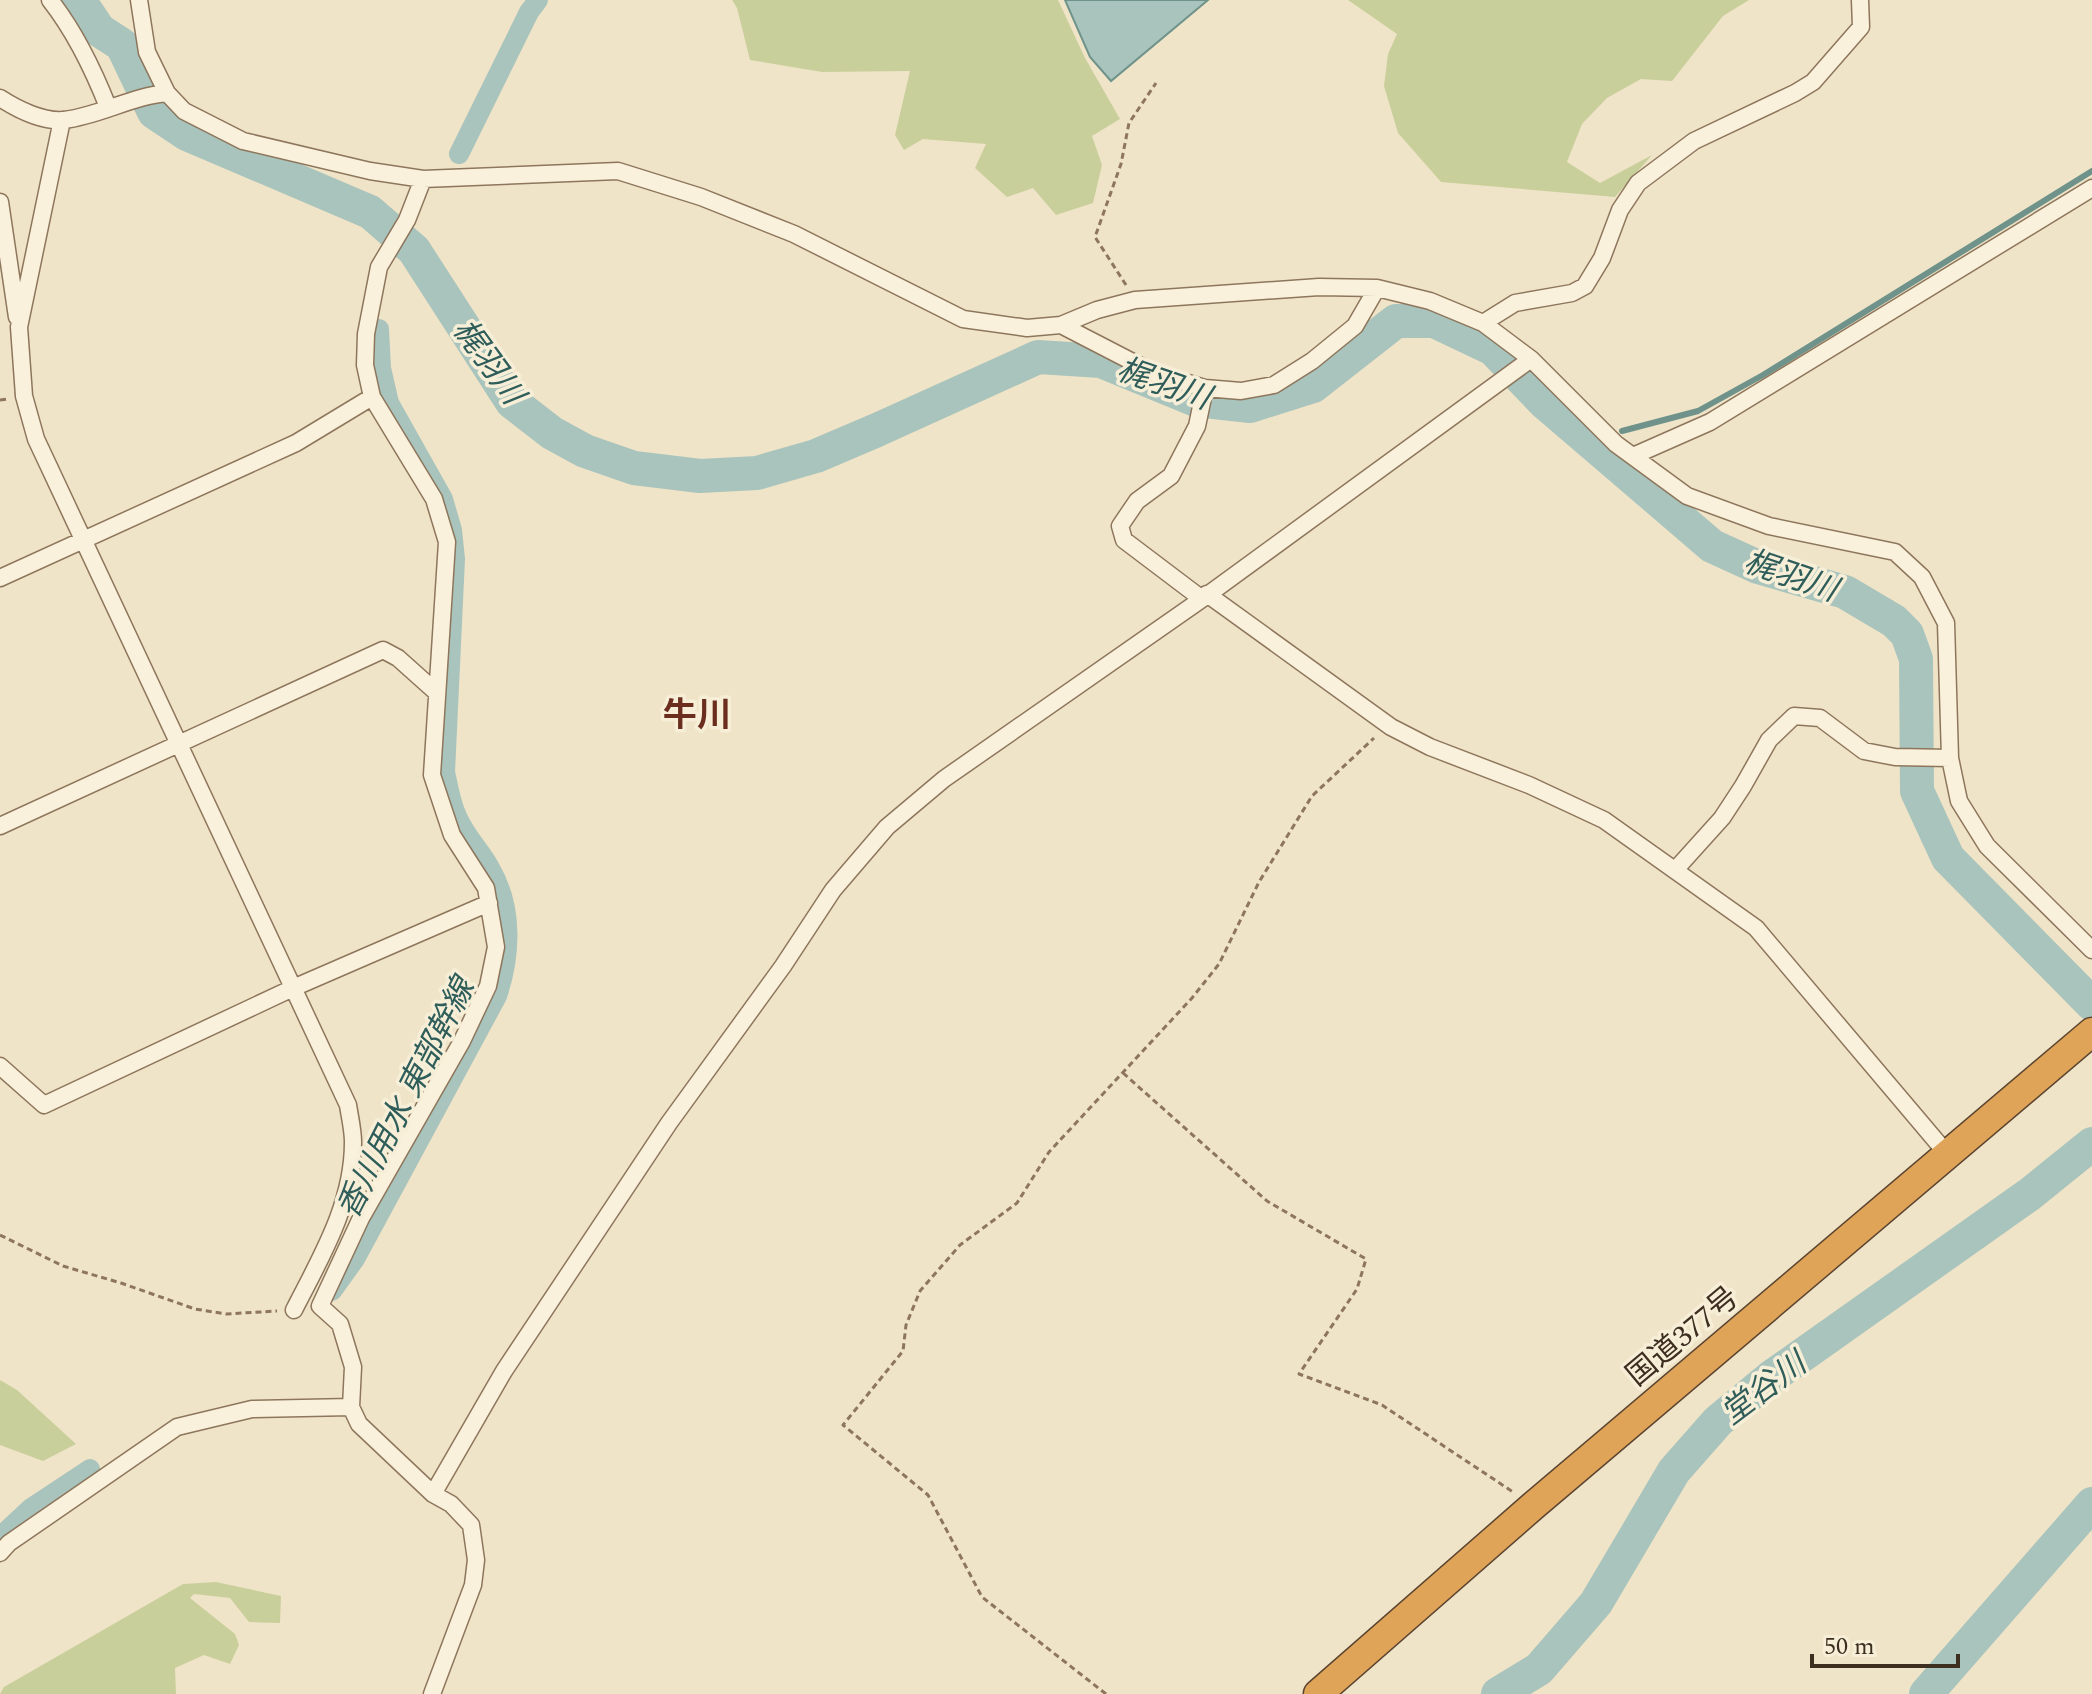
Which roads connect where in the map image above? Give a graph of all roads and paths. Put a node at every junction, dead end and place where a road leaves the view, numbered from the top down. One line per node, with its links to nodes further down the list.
1 (50, 0): 7 (street)
2 (139, 0): 5 (street)
3 (1860, 0): 14 (street)
4 (1156, 83): 13 (path)
5 (159, 94): 7 (street); 9 (street)
6 (0, 98): 8 (street)
7 (111, 106): 8 (street)
8 (62, 120): 16 (street)
9 (423, 179): 15 (street); 19 (street)
10 (2092, 188): 20 (street)
11 (0, 202): 16 (street)
12 (1377, 288): 13 (street); 14 (street); 18 (street)
13 (1135, 300): 15 (street)
14 (1483, 323): 17 (street)
15 (1061, 325): 18 (street)
16 (19, 327): 21 (street)
17 (1527, 362): 20 (street); 23 (street)
18 (1204, 390): 23 (street)
19 (372, 397): 21 (street); 24 (street)
20 (1633, 456): 27 (street)
21 (82, 539): 22 (street); 26 (street)
22 (0, 578)
23 (1204, 596): 25 (street); 40 (street)
24 (436, 692): 26 (street); 30 (street)
25 (1388, 725): 29 (street); 35 (path)
26 (178, 743): 28 (street); 32 (street)
27 (1944, 759): 29 (street); 31 (street)
28 (0, 826)
29 (1676, 869): 36 (street)
30 (489, 903): 32 (street); 39 (street)
31 (2092, 950)
32 (293, 988): 34 (street); 38 (street)
33 (2092, 1032): 36 (highway, 国道377号)
34 (0, 1066)
35 (1123, 1073): 41 (path); 44 (path)
36 (1948, 1155): 41 (highway, 国道377号)
37 (0, 1235): 38 (path)
38 (294, 1310)
39 (351, 1407): 40 (street); 42 (street)
40 (433, 1494): 43 (street)
41 (1533, 1506): 45 (highway, 国道377号)
42 (0, 1553)
43 (432, 1694)
44 (1106, 1694)
45 (1318, 1694)

